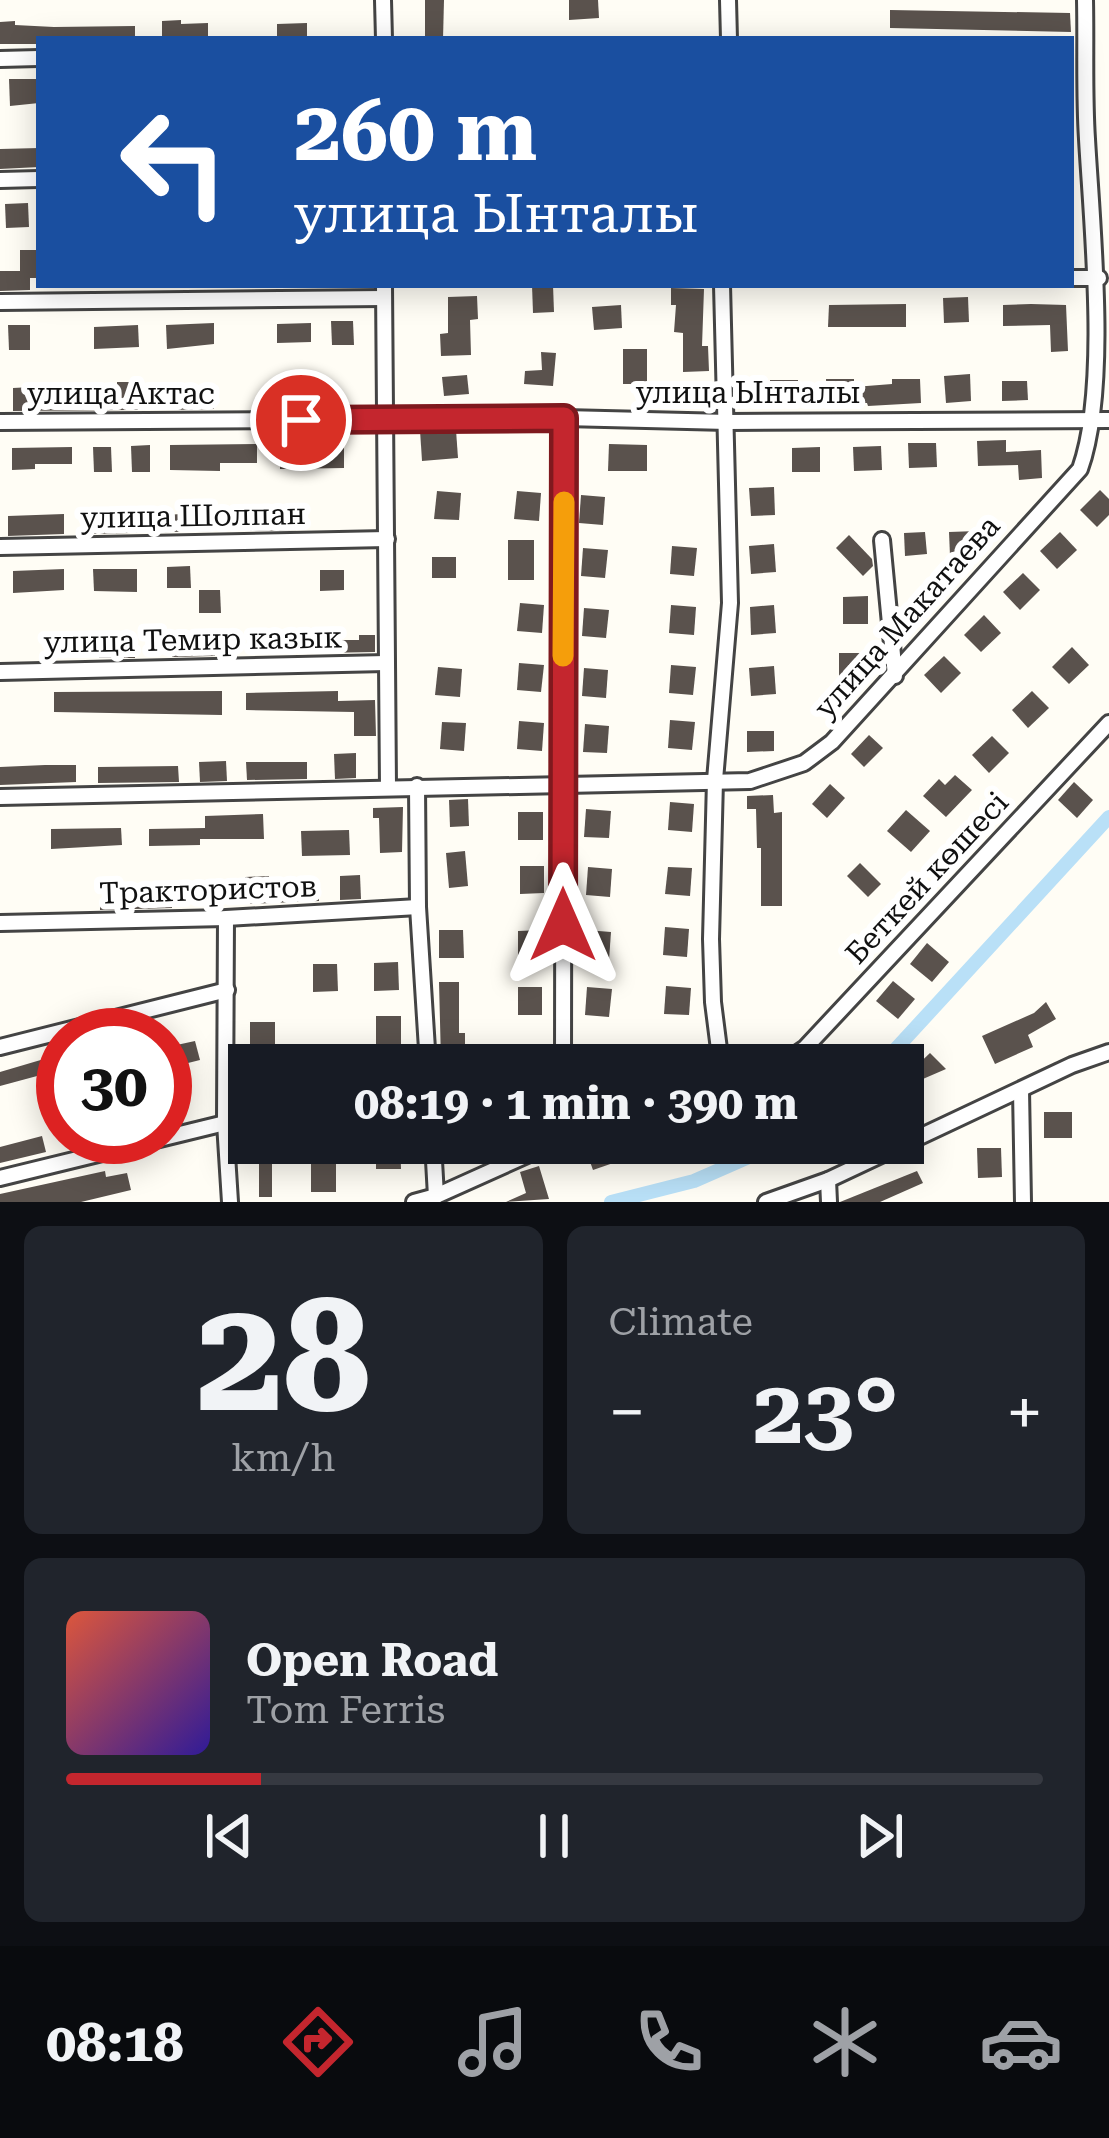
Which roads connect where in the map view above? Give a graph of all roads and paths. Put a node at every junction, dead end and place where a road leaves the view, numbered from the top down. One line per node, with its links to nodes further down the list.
1 (383, 0): 4 (street)
2 (728, 0): 5 (street)
3 (1085, 0): 8 (street, улица Макатаева)
4 (384, 36)
5 (729, 36)
6 (36, 58): 7 (street)
7 (0, 59)
8 (1079, 136): 12 (street, улица Макатаева)
9 (36, 179): 10 (street)
10 (0, 180)
11 (1074, 278): 12 (street)
12 (1099, 278): 18 (street, улица Макатаева)
13 (722, 288): 20 (street)
14 (384, 292): 15 (street); 17 (street)
15 (0, 302)
16 (564, 418): 17 (street, улица Ынталы); 20 (street, улица Ынталы); 29 (street)
17 (387, 420): 19 (street, улица Актас); 21 (street)
18 (1103, 420): 20 (street, улица Ынталы); 26 (street, улица Макатаева)
19 (0, 422)
20 (728, 422): 28 (street)
21 (387, 538): 23 (street, улица Шолпан); 24 (street)
22 (882, 540): 26 (street)
23 (0, 547)
24 (386, 663): 25 (street, улица Темир казык); 31 (street)
25 (0, 671)
26 (895, 676): 28 (street, улица Макатаева)
27 (1109, 723): 40 (street, Беткей көшесі)
28 (715, 780): 29 (street, улица Макатаева); 39 (street)
29 (562, 784): 30 (street, улица Макатаева); 38 (street)
30 (417, 786): 31 (street, улица Макатаева); 33 (street)
31 (388, 788): 32 (street, улица Макатаева)
32 (0, 797)
33 (418, 907): 34 (street, Трактористов); 37 (street)
34 (226, 918): 35 (street, Трактористов); 36 (street)
35 (0, 923)
36 (227, 990): 41 (street); 44 (street)
37 (427, 1044)
38 (563, 1044)
39 (718, 1044)
40 (809, 1044)
41 (0, 1047)
42 (1109, 1052): 43 (street)
43 (1021, 1090): 48 (street); 54 (street)
44 (225, 1124): 47 (street); 50 (street)
45 (434, 1164): 49 (street)
46 (507, 1164): 49 (street)
47 (0, 1178)
48 (828, 1180): 52 (street); 53 (street)
49 (436, 1196): 51 (street)
50 (230, 1202)
51 (414, 1202)
52 (766, 1202)
53 (829, 1202)
54 (1023, 1202)

